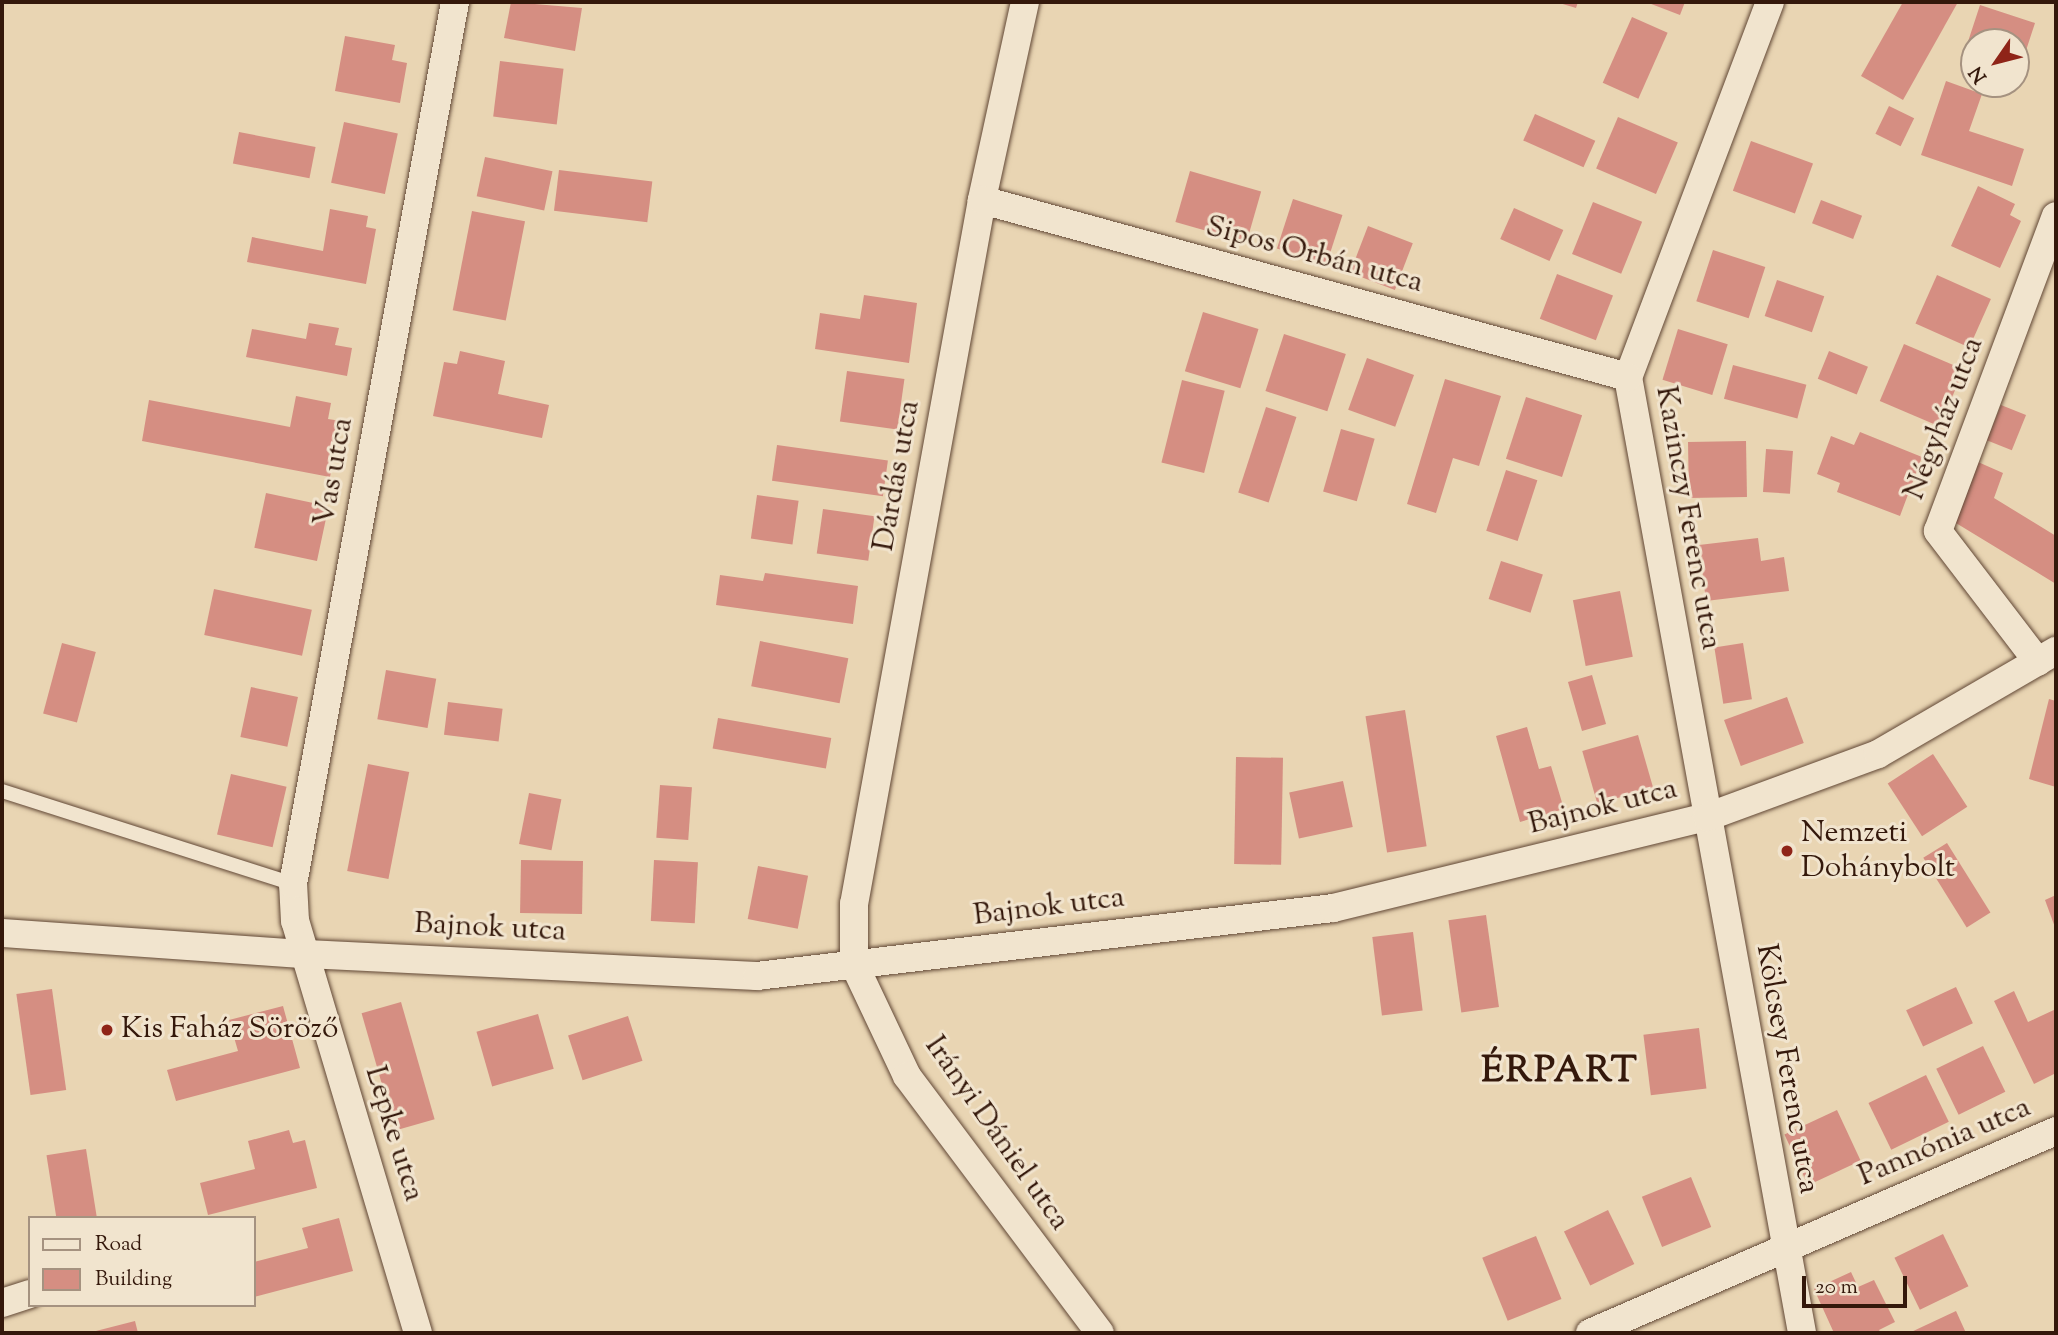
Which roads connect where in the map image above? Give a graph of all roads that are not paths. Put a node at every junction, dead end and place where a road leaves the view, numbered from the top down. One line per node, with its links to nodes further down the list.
1 (455, 2): 10 (street, Vas utca)
2 (1025, 2): 4 (street, Dárdás utca)
3 (1770, 2): 6 (street, Kazinczy Ferenc utca)
4 (982, 200): 6 (street, Sipos Orbán utca); 13 (street, Dárdás utca)
5 (2056, 216): 7 (street, Négyház utca)
6 (1628, 377): 9 (street, Kazinczy Ferenc utca)
7 (2047, 656): 9 (street, Bajnok utca)
8 (2, 791): 10 (lane)
9 (1707, 817): 13 (street, Bajnok utca); 15 (street, Kölcsey Ferenc utca)
10 (293, 884): 12 (street, Vas utca)
11 (2, 933): 12 (street, Bajnok utca)
12 (305, 954): 13 (street, Bajnok utca); 18 (street, Lepke utca)
13 (853, 964): 19 (street, Irányi Dániel utca)
14 (2056, 1131): 15 (street, Pannónia utca)
15 (1785, 1248): 20 (street, Pannónia utca); 21 (street, Kölcsey Ferenc utca)
16 (28, 1295): 17 (street)
17 (2, 1303)
18 (418, 1333)
19 (1100, 1333)
20 (1590, 1333)
21 (1802, 1333)

